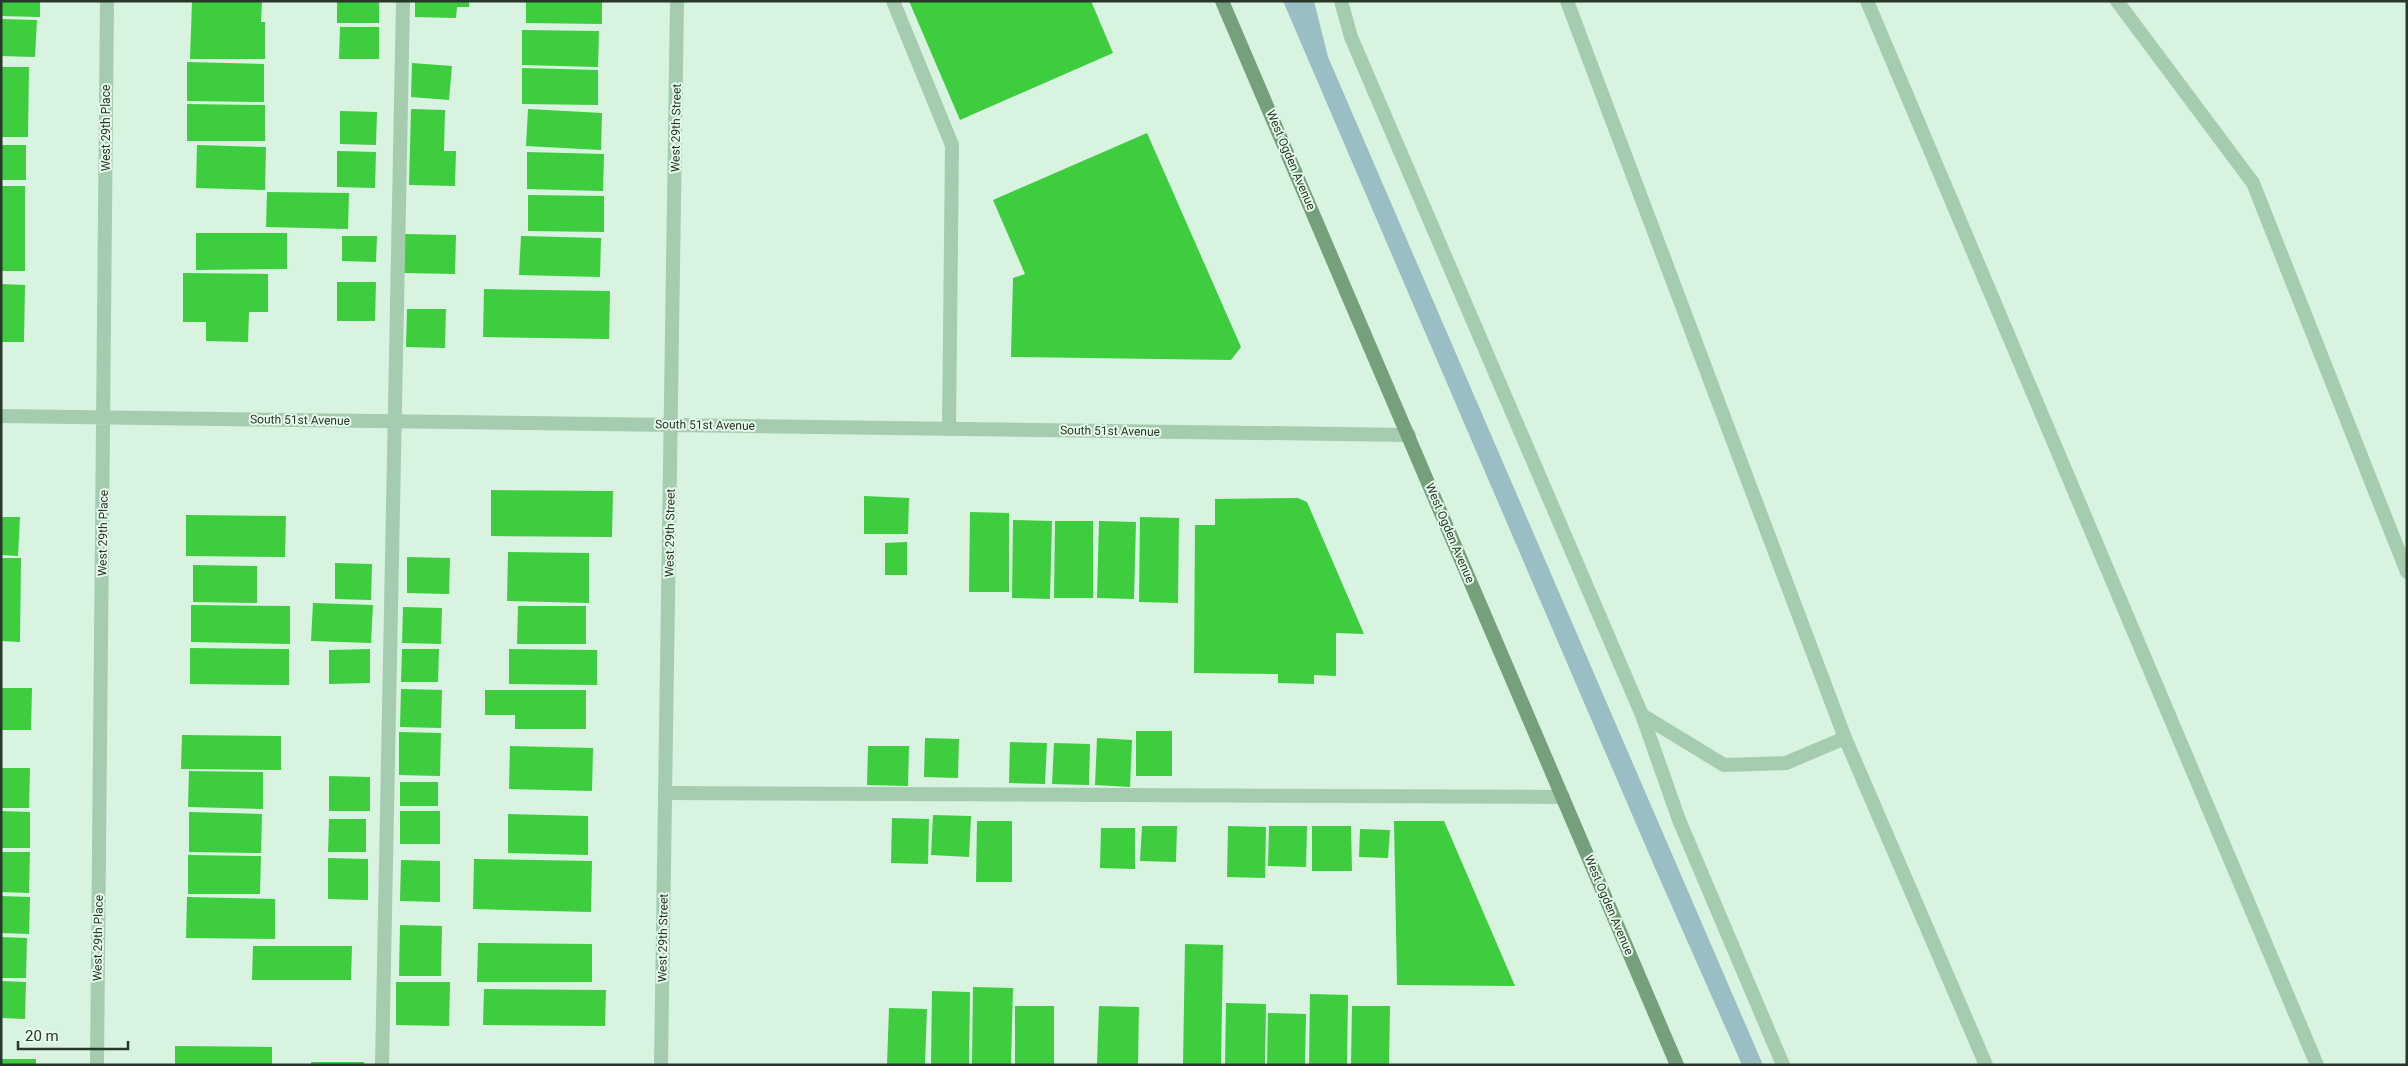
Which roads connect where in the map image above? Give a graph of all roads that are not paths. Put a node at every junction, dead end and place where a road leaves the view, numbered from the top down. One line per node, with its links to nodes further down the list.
1 (107, 1): 11 (street, West 29th Place)
2 (403, 1): 12 (street)
3 (677, 1): 13 (street, West 29th Street)
4 (893, 1): 14 (street)
5 (1222, 1): 15 (main road, West Ogden Avenue)
6 (1341, 1): 17 (street)
7 (1567, 1): 18 (street)
8 (1867, 1): 27 (street)
9 (2117, 1): 16 (street)
10 (1, 416): 11 (street, South 51st Avenue)
11 (104, 418): 12 (street, South 51st Avenue); 21 (street, West 29th Place)
12 (395, 421): 13 (street, South 51st Avenue); 22 (street)
13 (672, 425): 14 (street, South 51st Avenue); 19 (street, West 29th Street)
14 (949, 429): 15 (street, South 51st Avenue)
15 (1409, 434): 20 (main road, West Ogden Avenue)
16 (2407, 572)
17 (1642, 715): 18 (street); 25 (street)
18 (1845, 738): 26 (street)
19 (665, 793): 20 (street); 23 (street, West 29th Street)
20 (1562, 796): 24 (main road, West Ogden Avenue)
21 (97, 1065)
22 (382, 1065)
23 (661, 1065)
24 (1677, 1065)
25 (1783, 1065)
26 (1986, 1065)
27 (2318, 1065)

